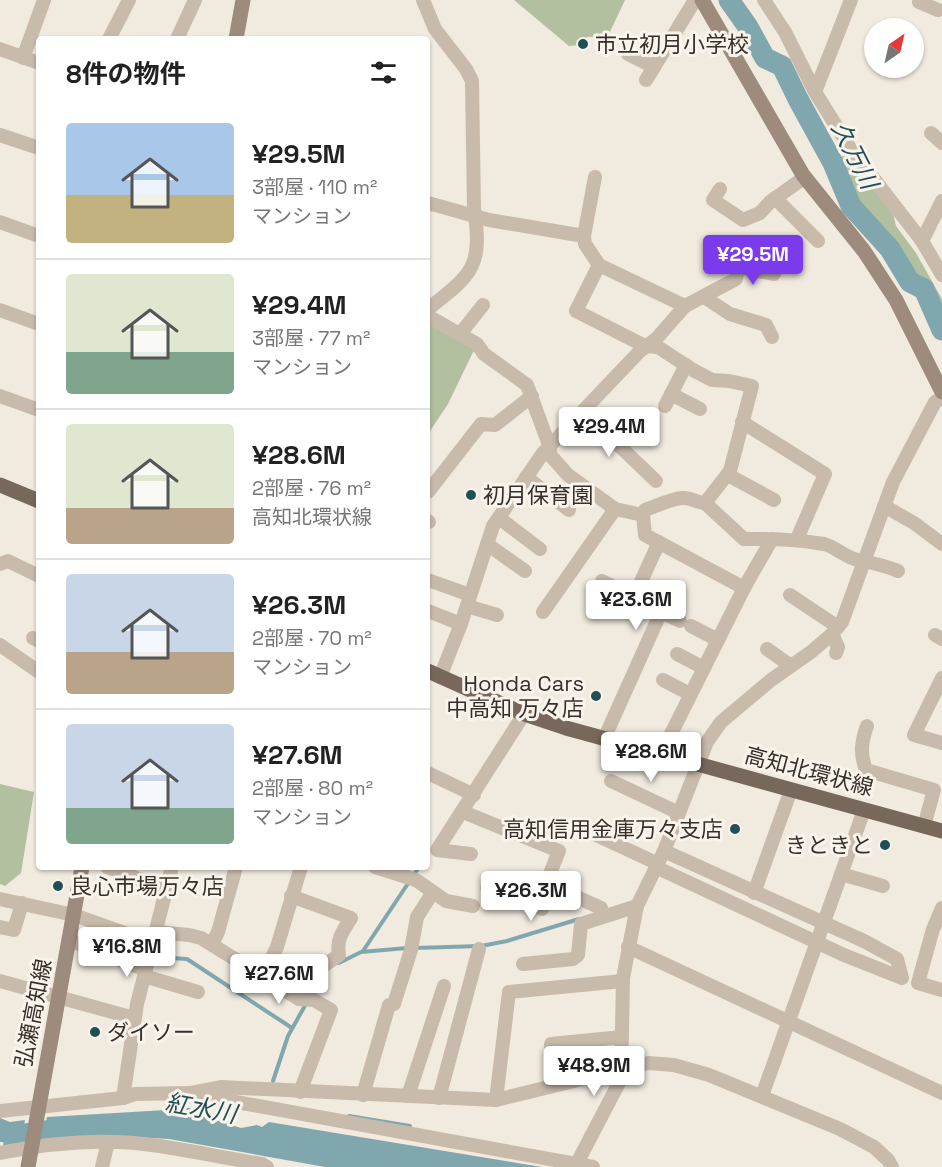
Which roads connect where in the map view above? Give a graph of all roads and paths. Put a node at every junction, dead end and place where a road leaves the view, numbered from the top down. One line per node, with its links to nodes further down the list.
1 (44, 0): 15 (street)
2 (129, 0): 10 (street)
3 (195, 0): 11 (street)
4 (243, 0): 12 (street)
5 (423, 0): 30 (street)
6 (694, 0): 17 (street)
7 (702, 0): 25 (street)
8 (764, 0): 19 (street)
9 (851, 0): 19 (street)
10 (111, 36)
11 (178, 36)
12 (237, 36)
13 (0, 50): 15 (street)
14 (628, 54): 17 (street)
15 (24, 58): 16 (street)
16 (36, 62)
17 (654, 67): 18 (street)
18 (646, 80)
19 (816, 92): 35 (street)
20 (931, 133): 22 (street)
21 (0, 135): 23 (street)
22 (942, 143)
23 (36, 147)
24 (595, 177): 33 (street)
25 (805, 177): 27 (street); 52 (street)
26 (720, 189): 27 (street)
27 (775, 198): 34 (street)
28 (942, 201): 35 (street)
29 (430, 203): 30 (street)
30 (475, 216): 33 (street); 44 (street)
31 (0, 222): 32 (street)
32 (36, 235)
33 (584, 236): 37 (street)
34 (818, 241)
35 (922, 241): 40 (street)
36 (740, 251): 38 (street)
37 (599, 265): 43 (street); 50 (street)
38 (738, 267): 39 (street); 41 (street)
39 (774, 274)
40 (942, 275)
41 (704, 297): 43 (street); 49 (street)
42 (483, 304): 48 (street)
43 (685, 306): 50 (street)
44 (430, 307)
45 (0, 310): 47 (street)
46 (430, 317): 48 (street)
47 (36, 323)
48 (460, 334): 54 (street)
49 (772, 337)
50 (645, 346): 51 (street); 58 (street)
51 (686, 365): 57 (street); 59 (street)
52 (942, 392)
53 (0, 396): 56 (street)
54 (532, 396): 60 (street); 65 (street)
55 (942, 398): 69 (street)
56 (36, 409)
57 (700, 409)
58 (583, 411): 60 (street); 63 (street)
59 (742, 422): 61 (street); 75 (street)
60 (549, 445): 62 (street); 70 (street)
61 (728, 475): 67 (street); 68 (street)
62 (526, 477): 71 (street); 73 (street)
63 (656, 481)
64 (0, 485): 66 (main road)
65 (430, 489)
66 (36, 500)
67 (774, 500)
68 (705, 503): 72 (street); 74 (street)
69 (884, 506): 78 (street); 80 (street)
70 (615, 509): 72 (street); 92 (street)
71 (569, 510)
72 (643, 515): 76 (street)
73 (499, 518): 77 (street); 79 (street)
74 (772, 539): 75 (street); 87 (street)
75 (797, 539): 80 (street)
76 (658, 542): 87 (street); 89 (street)
77 (487, 544): 82 (street); 90 (street)
78 (942, 544)
79 (540, 549)
80 (865, 560): 83 (street); 96 (street)
81 (1, 566): 84 (street)
82 (525, 571)
83 (898, 571)
84 (36, 575)
85 (430, 581): 90 (street)
86 (602, 581): 89 (street)
87 (744, 588): 97 (street)
88 (790, 596): 96 (street)
89 (634, 597): 93 (street)
90 (469, 600): 94 (street); 95 (street)
91 (430, 612): 95 (street)
92 (543, 612)
93 (662, 612): 97 (street); 111 (street)
94 (497, 615)
95 (461, 624): 105 (street)
96 (835, 631): 100 (street); 102 (street)
97 (718, 640): 103 (street)
98 (0, 645): 104 (street)
99 (767, 649): 102 (street)
100 (836, 653)
101 (677, 654): 103 (street)
102 (791, 666): 114 (street)
103 (704, 668): 108 (street)
104 (36, 670)
105 (434, 674): 109 (main road, 高知北環状線)
106 (942, 678): 112 (street)
107 (663, 680): 108 (street)
108 (690, 694): 113 (street)
109 (524, 714): 111 (main road, 高知北環状線); 118 (street)
110 (867, 726): 122 (street)
111 (604, 739): 113 (main road, 高知北環状線)
112 (942, 743)
113 (661, 754): 114 (main road, 高知北環状線)
114 (697, 764): 117 (main road, 高知北環状線); 121 (street)
115 (430, 774): 118 (street)
116 (611, 781): 121 (street)
117 (790, 790): 119 (main road, 高知北環状線); 140 (street)
118 (474, 795): 120 (street)
119 (864, 810): 122 (main road, 高知北環状線); 134 (street)
120 (463, 812): 126 (street); 135 (street)
121 (678, 813): 125 (street)
122 (924, 826): 124 (main road, 高知北環状線)
123 (579, 827): 127 (street)
124 (942, 831)
125 (664, 850): 127 (street); 140 (street)
126 (471, 854)
127 (657, 864): 145 (street); 153 (street)
128 (82, 870): 148 (street, 弘瀬高知線)
129 (115, 870): 138 (street)
130 (171, 870): 138 (street)
131 (235, 870): 154 (street)
132 (300, 870): 141 (street)
133 (384, 870): 139 (street)
134 (841, 874): 136 (street); 149 (street)
135 (552, 886): 137 (street); 146 (street)
136 (883, 886)
137 (488, 888)
138 (166, 889): 151 (street)
139 (433, 892): 144 (street); 175 (street)
140 (754, 893): 149 (street)
141 (291, 896): 159 (street); 166 (street)
142 (0, 899): 143 (street)
143 (22, 903): 148 (street); 150 (street)
144 (473, 906)
145 (637, 906): 155 (street); 157 (street)
146 (601, 908)
147 (942, 908): 163 (street)
148 (74, 915): 151 (street); 152 (street, 弘瀬高知線)
149 (823, 924): 153 (street); 153 (street)
150 (0, 927)
151 (154, 937): 154 (street); 158 (street)
152 (69, 940): 158 (street); 165 (street, 弘瀬高知線)
153 (817, 941): 168 (street)
154 (212, 944): 159 (street)
155 (628, 947): 161 (street); 168 (street)
156 (479, 950): 179 (street)
157 (523, 964)
158 (145, 973): 164 (street); 167 (street)
159 (263, 976): 166 (street)
160 (0, 981): 165 (street)
161 (623, 981): 169 (street); 180 (street)
162 (444, 986): 176 (street)
163 (942, 990)
164 (198, 992)
165 (58, 997): 167 (street); 181 (street, 弘瀬高知線)
166 (306, 999): 172 (street)
167 (134, 1018): 178 (street)
168 (789, 1021): 174 (street); 177 (street)
169 (622, 1037): 170 (street); 171 (street)
170 (622, 1074): 171 (street); 177 (street); 186 (street)
171 (554, 1085): 180 (street)
172 (300, 1092): 173 (street); 175 (street)
173 (190, 1093): 178 (street); 186 (street)
174 (942, 1093)
175 (363, 1095): 176 (street)
176 (408, 1096): 179 (street)
177 (762, 1096): 191 (street)
178 (123, 1098): 181 (street)
179 (439, 1098): 180 (street)
180 (496, 1100)
181 (38, 1110): 182 (street); 184 (street, 弘瀬高知線)
182 (0, 1112)
183 (108, 1143): 184 (street); 188 (street); 189 (street)
184 (32, 1144): 185 (street); 187 (street, 弘瀬高知線)
185 (0, 1153)
186 (575, 1166): 190 (street)
187 (28, 1167)
188 (102, 1167)
189 (267, 1167)
190 (593, 1167)
191 (892, 1167)

